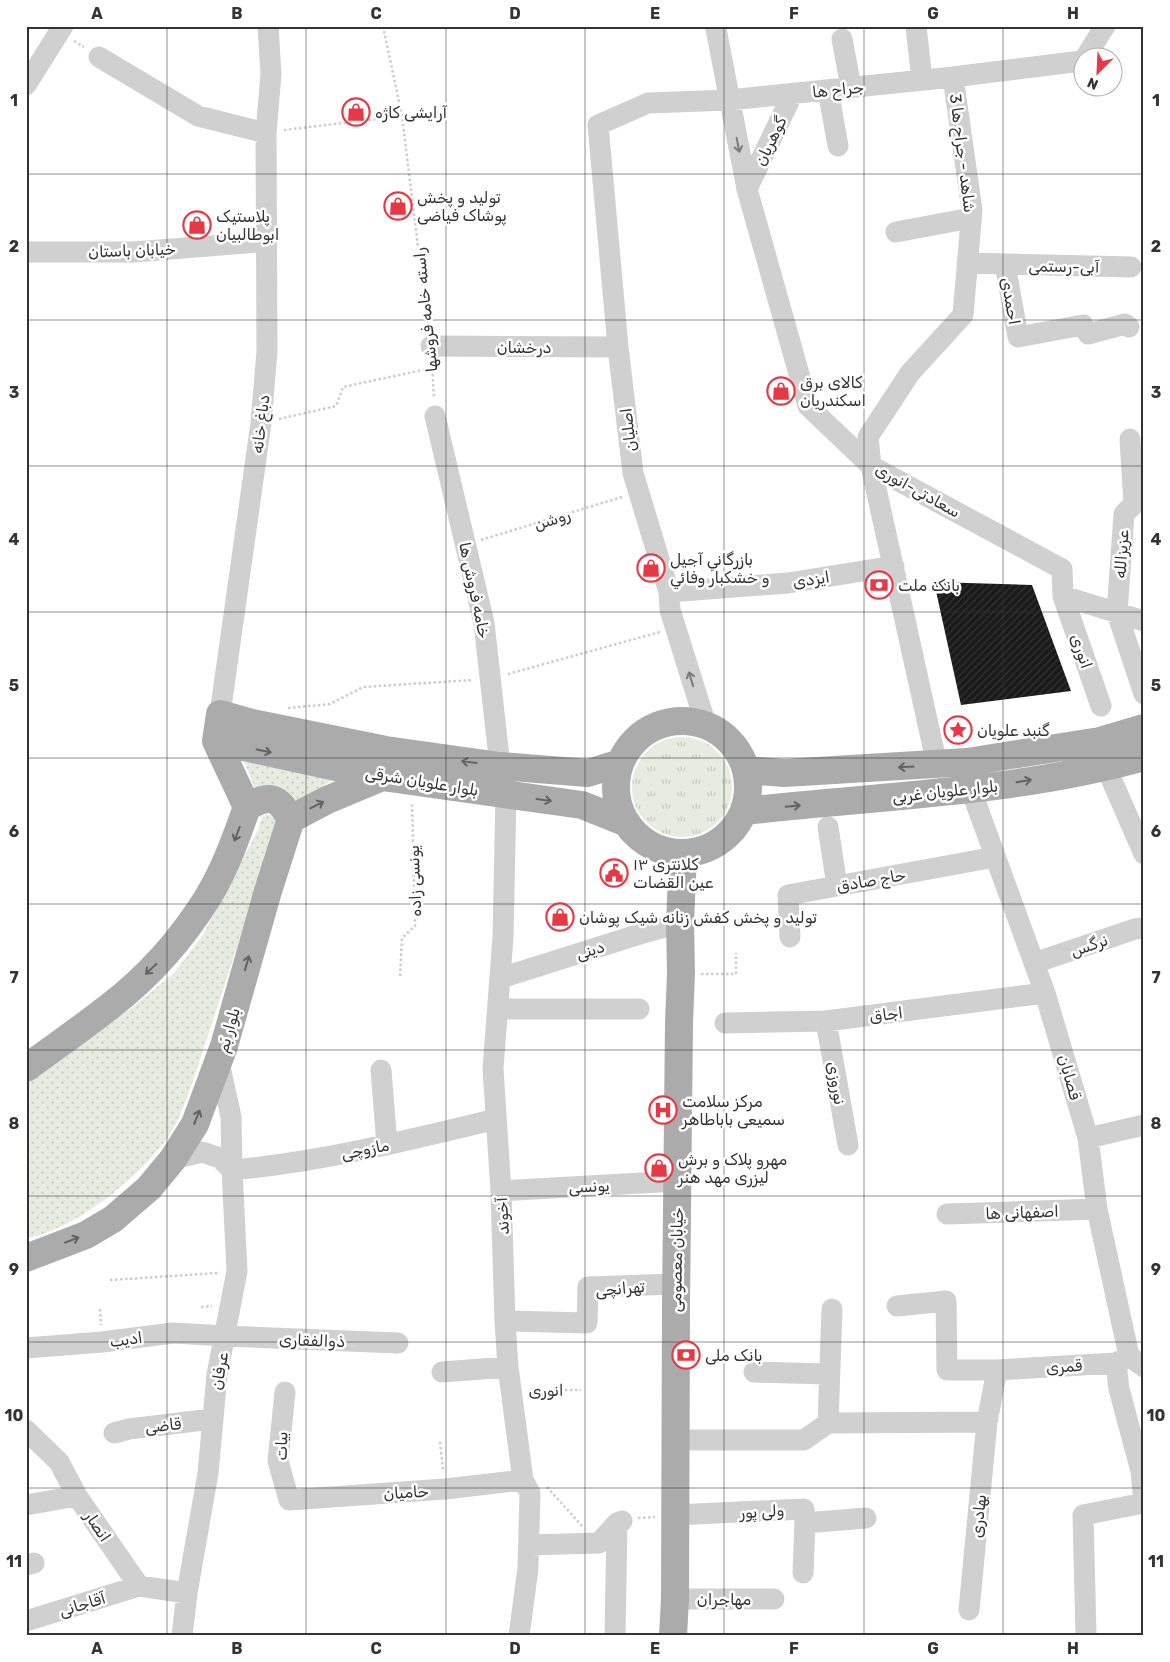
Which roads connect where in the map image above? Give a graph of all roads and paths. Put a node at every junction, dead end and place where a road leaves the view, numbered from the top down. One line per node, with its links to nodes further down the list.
1 (268, 26): 20 (street, دباغ خانه)
2 (383, 26): 18 (path, راسته خامه فروشها)
3 (916, 26): 12 (street)
4 (1105, 26): 8 (street, جراح ها)
5 (62, 29): 9 (path); 13 (street)
6 (716, 29): 17 (street, سعادتی-انوری)
7 (842, 39): 14 (street)
8 (1091, 48)
9 (99, 57): 20 (street)
10 (1072, 61): 11 (street, جراح ها)
11 (953, 77): 12 (street, جراح ها); 23 (street, شاهد - جراح ها 3)
12 (922, 80): 14 (street, جراح ها)
13 (26, 85)
14 (851, 87): 15 (street, جراح ها)
15 (828, 90): 16 (street, جراح ها); 21 (street)
16 (794, 93): 17 (street, جراح ها); 22 (street, گوهریان)
17 (729, 100): 19 (street, جراح ها); 22 (street, سعادتی-انوری, one-way to 22)
18 (402, 116): 20 (path); 31 (path, راسته خامه فروشها)
19 (598, 125): 32 (street, اصلیان)
20 (266, 133): 25 (street, دباغ خانه)
21 (838, 146)
22 (747, 189): 37 (street, سعادتی-انوری)
23 (971, 218): 24 (street); 27 (street, شاهد - جراح ها 3)
24 (896, 232)
25 (266, 244): 26 (street, خیابان باستان); 35 (street, دباغ خانه)
26 (26, 252)
27 (967, 264): 28 (street, آبی-رستمی); 37 (street, شاهد - جراح ها 3)
28 (1005, 264): 29 (street, آبی-رستمی); 30 (street, احمدی)
29 (1131, 267)
30 (1129, 327)
31 (431, 346): 32 (street, درخشان); 33 (path, راسته خامه فروشها)
32 (618, 347): 38 (street, اصلیان)
33 (432, 368): 34 (path, راسته خامه فروشها); 35 (path)
34 (435, 416): 39 (street, خامه فروش ها)
35 (261, 423): 50 (street, دباغ خانه)
36 (1130, 439): 43 (street, عزیزالله)
37 (871, 466): 40 (street, شاهد - جراح ها 3); 42 (street, سعادتی-انوری)
38 (639, 492): 39 (path, روشن); 41 (street, اصلیان)
39 (466, 545): 46 (street, خامه فروش ها)
40 (894, 566): 41 (street, ایزدی); 57 (street, شاهد - جراح ها 3)
41 (669, 592): 45 (street, اصلیان)
42 (1063, 596): 43 (street); 49 (street, انوری)
43 (1117, 613): 44 (street); 47 (street)
44 (1144, 621)
45 (676, 628): 46 (path); 51 (street, اصلیان, one-way to 45)
46 (490, 679): 48 (path); 58 (street, خامه فروش ها)
47 (1144, 694)
48 (330, 704)
49 (1101, 706)
50 (220, 714): 53 (main road); 58 (main road, بلوار علویان شرقی, one-way to 50)
51 (706, 725): 56 (main road); 60 (main road)
52 (1144, 728): 54 (main road, بلوار علویان غربی)
53 (216, 741): 61 (main road, بلوار علویان شرقی, one-way to 61); 65 (main road)
54 (1090, 742): 57 (main road, بلوار علویان غربی); 59 (main road)
55 (1144, 757): 59 (main road, بلوار علویان غربی)
56 (620, 763): 58 (main road, بلوار علویان شرقی); 68 (main road)
57 (937, 765): 60 (main road, بلوار علویان غربی, one-way to 60)
58 (500, 766)
59 (1101, 768): 63 (main road, بلوار علویان غربی, one-way to 59); 70 (street)
60 (746, 770): 66 (main road)
61 (382, 776): 62 (main road, بلوار علویان شرقی); 67 (main road, one-way to 61)
62 (411, 780): 64 (main road, بلوار علویان شرقی); 80 (path, یونسی زاده)
63 (971, 790): 66 (main road, بلوار علویان غربی, one-way to 63); 72 (street, قصابان)
64 (506, 794): 68 (main road, بلوار علویان شرقی, one-way to 68); 81 (street, آخوند)
65 (247, 807): 67 (main road); 88 (main road, one-way to 88)
66 (744, 811): 71 (main road)
67 (291, 819): 87 (main road, بلوار بَم, one-way to 67)
68 (627, 823): 71 (main road)
69 (828, 827): 73 (street)
70 (1143, 851)
71 (683, 854): 74 (main road, خیابان معصومی)
72 (995, 857): 73 (street, حاج صادق); 78 (street, قصابان)
73 (837, 886): 76 (street, حاج صادق)
74 (680, 923): 79 (main road, خیابان معصومی); 81 (street, دینی)
75 (1144, 928): 78 (street, نرگس)
76 (790, 937)
77 (736, 953): 79 (path)
78 (1034, 963): 82 (street, قصابان)
79 (681, 974): 97 (main road, خیابان معصومی)
80 (400, 976)
81 (501, 978): 83 (street, آخوند)
82 (1045, 993): 85 (street, اجاق); 92 (street, قصابان)
83 (498, 1009): 84 (street); 90 (street, آخوند)
84 (639, 1009)
85 (826, 1021): 86 (street, اجاق); 94 (street, نوروزی)
86 (725, 1023)
87 (219, 1062): 95 (main road, بلوار بَم, one-way to 87); 96 (street, عرفان)
88 (26, 1068)
89 (381, 1070): 93 (street)
90 (496, 1119): 93 (street, مازوچی); 98 (street, آخوند)
91 (1144, 1126): 92 (street)
92 (1088, 1138): 99 (street, قصابان)
93 (387, 1145): 96 (street, مازوچی)
94 (848, 1145)
95 (173, 1159): 96 (street); 101 (main road, بلوار بَم, one-way to 95)
96 (232, 1170): 102 (street, عرفان)
97 (677, 1181): 98 (street, یونسی); 104 (main road, خیابان معصومی)
98 (501, 1191): 107 (street, آخوند)
99 (1097, 1209): 100 (street, اصفهانی ها); 111 (street, قصابان)
100 (947, 1214)
101 (26, 1258)
102 (237, 1271): 103 (path); 108 (street, عرفان)
103 (110, 1280)
104 (676, 1284): 107 (street, تهرانچی); 125 (main road, خیابان معصومی)
105 (897, 1306): 113 (street, قمری)
106 (832, 1309): 116 (street)
107 (505, 1321): 112 (street, آخوند)
108 (226, 1336): 109 (street, ذوالفقاری); 110 (street, ادیب); 120 (street, عرفان)
109 (398, 1343)
110 (26, 1348)
111 (1130, 1362): 113 (street, قمری); 132 (street, قصابان)
112 (508, 1367): 114 (street); 117 (street, آخوند)
113 (997, 1370): 121 (street, بهادری)
114 (442, 1372)
115 (754, 1372): 116 (street)
116 (829, 1374): 122 (street)
117 (512, 1390): 118 (path, انوری); 127 (street, آخوند)
118 (580, 1390)
119 (285, 1392): 131 (street, بیات)
120 (212, 1420): 124 (street, قاضی); 142 (street, عرفان)
121 (988, 1422): 122 (street); 145 (street, بهادری)
122 (828, 1423): 125 (street)
123 (26, 1430): 130 (street, انصار)
124 (114, 1433)
125 (675, 1440): 134 (main road, خیابان معصومی)
126 (440, 1442): 129 (path)
127 (523, 1480): 129 (street, حامیان); 139 (street, آخوند)
128 (547, 1487): 138 (path)
129 (445, 1490): 131 (street, حامیان)
130 (77, 1496): 133 (street); 141 (street, انصار)
131 (289, 1500)
132 (1144, 1503): 147 (street)
133 (26, 1506)
134 (675, 1515): 136 (path); 137 (street, ولی پور); 143 (main road, خیابان معصومی)
135 (866, 1518): 137 (street, ولی پور)
136 (623, 1521): 138 (street); 150 (street)
137 (804, 1523): 140 (street)
138 (599, 1543): 139 (street)
139 (529, 1545): 149 (street, آخوند)
140 (803, 1573)
141 (139, 1586): 142 (street); 146 (street, آقاجانی)
142 (187, 1593): 148 (street, عرفان)
143 (675, 1599): 144 (street, مهاجران); 151 (main road, خیابان معصومی)
144 (774, 1599)
145 (969, 1610)
146 (26, 1621)
147 (1086, 1635)
148 (182, 1636)
149 (519, 1636)
150 (615, 1636)
151 (673, 1636)

